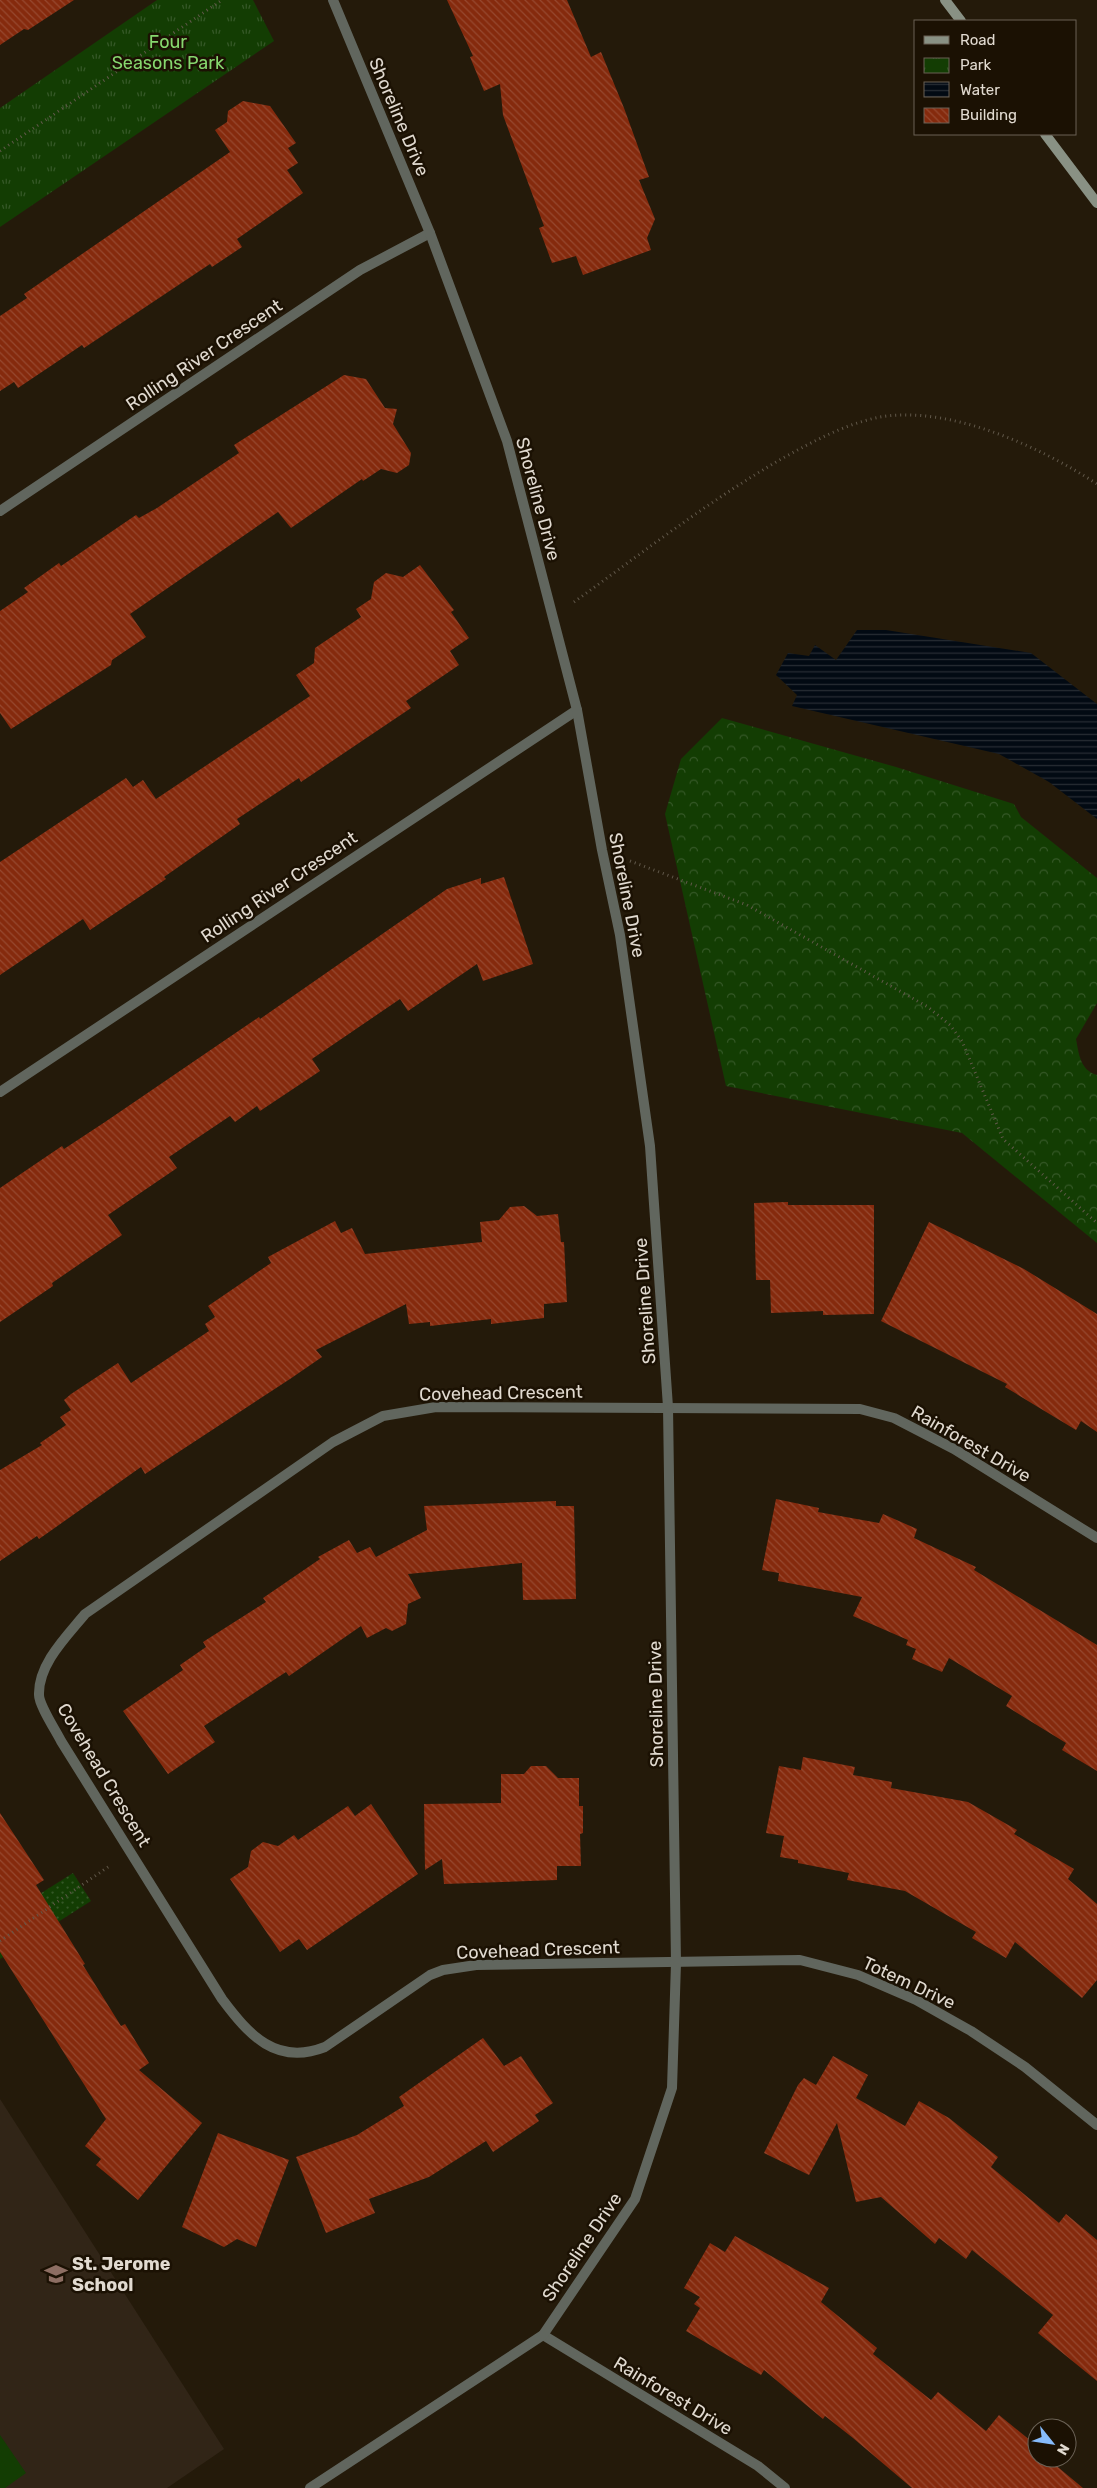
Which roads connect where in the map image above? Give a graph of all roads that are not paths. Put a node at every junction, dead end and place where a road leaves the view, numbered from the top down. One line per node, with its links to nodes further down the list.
1 (333, 0): 6 (street, Shoreline Drive)
2 (945, 0): 3 (main road)
3 (960, 20)
4 (1046, 135): 5 (main road)
5 (1097, 203)
6 (430, 233): 7 (street, Rolling River Crescent); 8 (street, Shoreline Drive)
7 (0, 511)
8 (577, 710): 9 (street, Rolling River Crescent); 10 (street, Shoreline Drive)
9 (0, 1092)
10 (668, 1407): 11 (street, Rainforest Drive); 12 (street, Shoreline Drive); 12 (street, Covehead Crescent)
11 (1097, 1538)
12 (676, 1963): 13 (street, Totem Drive); 14 (street, Shoreline Drive)
13 (1097, 2125)
14 (543, 2335): 15 (street, Shoreline Drive); 16 (street, Rainforest Drive)
15 (310, 2488)
16 (784, 2488)

